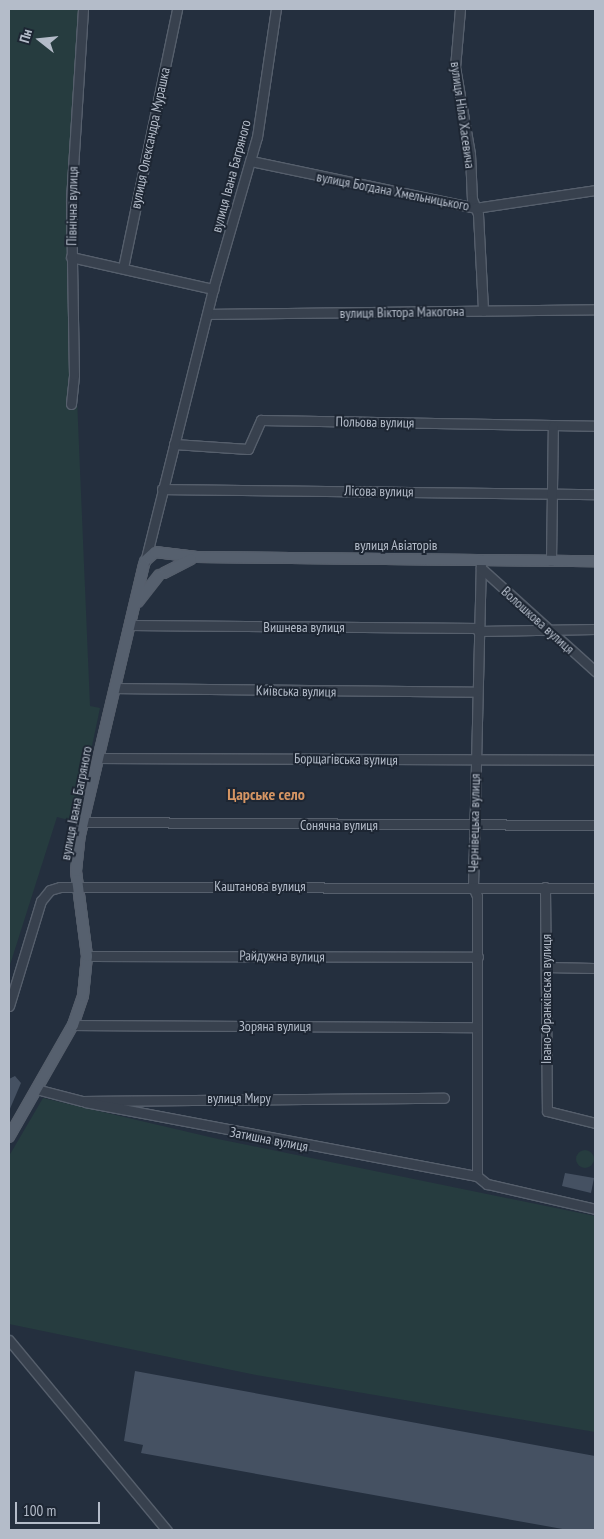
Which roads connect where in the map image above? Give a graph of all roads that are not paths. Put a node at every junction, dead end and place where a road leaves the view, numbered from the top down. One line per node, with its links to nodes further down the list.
1 (83, 9): 8 (street, Північна вулиця)
2 (177, 9): 9 (street, вулиця Олександра Мурашка)
3 (276, 9): 5 (street, вулиця Івана Багряного)
4 (460, 9): 7 (street, вулиця Ніла Хасевича)
5 (251, 161): 7 (street, вулиця Богдана Хмельницького); 10 (street, вулиця Івана Багряного)
6 (595, 190): 7 (street, вулиця Богдана Хмельницького)
7 (475, 208): 12 (street, вулиця Ніла Хасевича)
8 (71, 257): 9 (street); 14 (street, Північна вулиця)
9 (123, 268): 10 (street)
10 (213, 290): 13 (street, вулиця Івана Багряного)
11 (595, 309): 12 (street, вулиця Віктора Макогона)
12 (482, 311): 13 (street, вулиця Віктора Макогона)
13 (208, 314): 17 (street, вулиця Івана Багряного)
14 (71, 404)
15 (553, 426): 16 (street, Польова вулиця); 17 (street, Польова вулиця); 19 (street)
16 (595, 426)
17 (174, 444): 18 (street, вулиця Івана Багряного)
18 (162, 489): 19 (street, Лісова вулиця); 21 (street, вулиця Івана Багряного)
19 (552, 494): 20 (street, Лісова вулиця); 24 (street)
20 (595, 494)
21 (152, 531): 22 (street); 26 (street, вулиця Івана Багряного)
22 (162, 553): 23 (main road, вулиця Авіаторів); 26 (main road); 28 (main road)
23 (197, 557): 27 (main road, вулиця Авіаторів); 28 (main road, вулиця Авіаторів)
24 (550, 561): 25 (main road, вулиця Авіаторів); 27 (main road, вулиця Авіаторів)
25 (595, 561)
26 (145, 562): 28 (main road); 29 (main road, вулиця Івана Багряного)
27 (481, 563): 31 (street, Волошкова вулиця); 33 (street, Чернівецька вулиця)
28 (161, 574): 29 (main road, вулиця Івана Багряного)
29 (134, 607): 30 (main road, вулиця Івана Багряного)
30 (130, 625): 33 (street, Вишнева вулиця); 35 (main road, вулиця Івана Багряного)
31 (547, 628): 32 (street, Вишнева вулиця); 33 (street, Вишнева вулиця); 34 (street, Волошкова вулиця)
32 (595, 628)
33 (478, 629): 36 (street, Чернівецька вулиця)
34 (595, 672)
35 (115, 688): 36 (street, Київська вулиця); 37 (main road, вулиця Івана Багряного)
36 (477, 692): 39 (street, Чернівецька вулиця)
37 (98, 758): 39 (street, Борщагівська вулиця); 40 (main road, вулиця Івана Багряного)
38 (595, 760): 39 (street, Борщагівська вулиця)
39 (476, 761): 41 (street, Чернівецька вулиця)
40 (83, 822): 41 (street, Сонячна вулиця); 43 (main road, вулиця Івана Багряного)
41 (474, 825): 42 (street, Сонячна вулиця); 44 (street, Чернівецька вулиця)
42 (595, 825)
43 (77, 885): 44 (street, Каштанова вулиця); 47 (main road, вулиця Івана Багряного); 51 (street, Каштанова вулиця)
44 (473, 887): 45 (street, Каштанова вулиця); 48 (street, Чернівецька вулиця)
45 (545, 887): 46 (street, Каштанова вулиця); 49 (street, Івано-Франківська вулиця)
46 (595, 888)
47 (87, 956): 48 (street, Райдужна вулиця); 52 (main road, вулиця Івана Багряного)
48 (478, 957): 53 (street, Чернівецька вулиця)
49 (546, 967): 50 (street); 57 (street, Івано-Франківська вулиця)
50 (595, 968)
51 (9, 1006)
52 (73, 1025): 53 (street, Зоряна вулиця); 54 (main road, вулиця Івана Багряного)
53 (477, 1027): 59 (street, Чернівецька вулиця)
54 (36, 1089): 56 (street, вулиця Миру); 58 (main road, вулиця Івана Багряного)
55 (444, 1098): 56 (street, вулиця Миру)
56 (82, 1102): 59 (street, Затишна вулиця)
57 (595, 1122)
58 (9, 1138)
59 (477, 1176): 60 (street)
60 (595, 1209)
61 (10, 1343): 62 (street)
62 (167, 1530)

